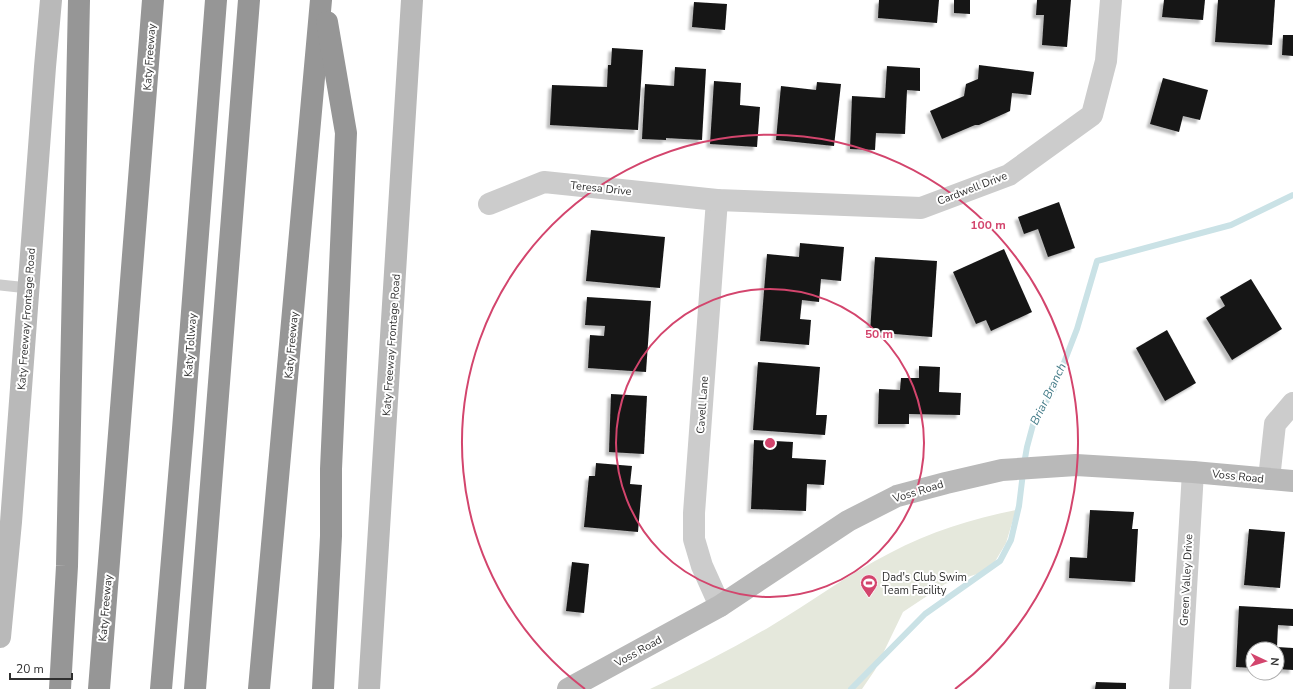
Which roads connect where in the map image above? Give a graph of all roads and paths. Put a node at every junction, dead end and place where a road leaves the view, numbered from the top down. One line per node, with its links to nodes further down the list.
1 (51, 0): 12 (main road, Katy Freeway Frontage Road)
2 (78, 0): 21 (highway)
3 (153, 0): 22 (highway, Katy Freeway)
4 (216, 0): 23 (highway, Katy Tollway)
5 (249, 0): 24 (highway)
6 (322, 0): 25 (highway, Katy Freeway); 26 (highway)
7 (412, 0): 20 (main road, Katy Freeway Frontage Road)
8 (1111, 0): 9 (street, Cardwell Drive)
9 (717, 200): 10 (street, Teresa Drive); 18 (street, Cavell Lane)
10 (488, 204)
11 (0, 285): 12 (lane)
12 (28, 288): 17 (main road, Katy Freeway Frontage Road)
13 (1293, 403): 15 (street)
14 (1193, 472): 15 (main road, Voss Road); 18 (main road, Voss Road); 28 (street, Green Valley Drive)
15 (1269, 479): 16 (main road, Voss Road)
16 (1293, 481)
17 (6, 521): 19 (main road, Katy Freeway Frontage Road)
18 (720, 606): 27 (main road, Voss Road)
19 (0, 637)
20 (370, 685)
21 (60, 689)
22 (99, 689)
23 (161, 689)
24 (195, 689)
25 (259, 689)
26 (323, 689)
27 (568, 689)
28 (1180, 689)

